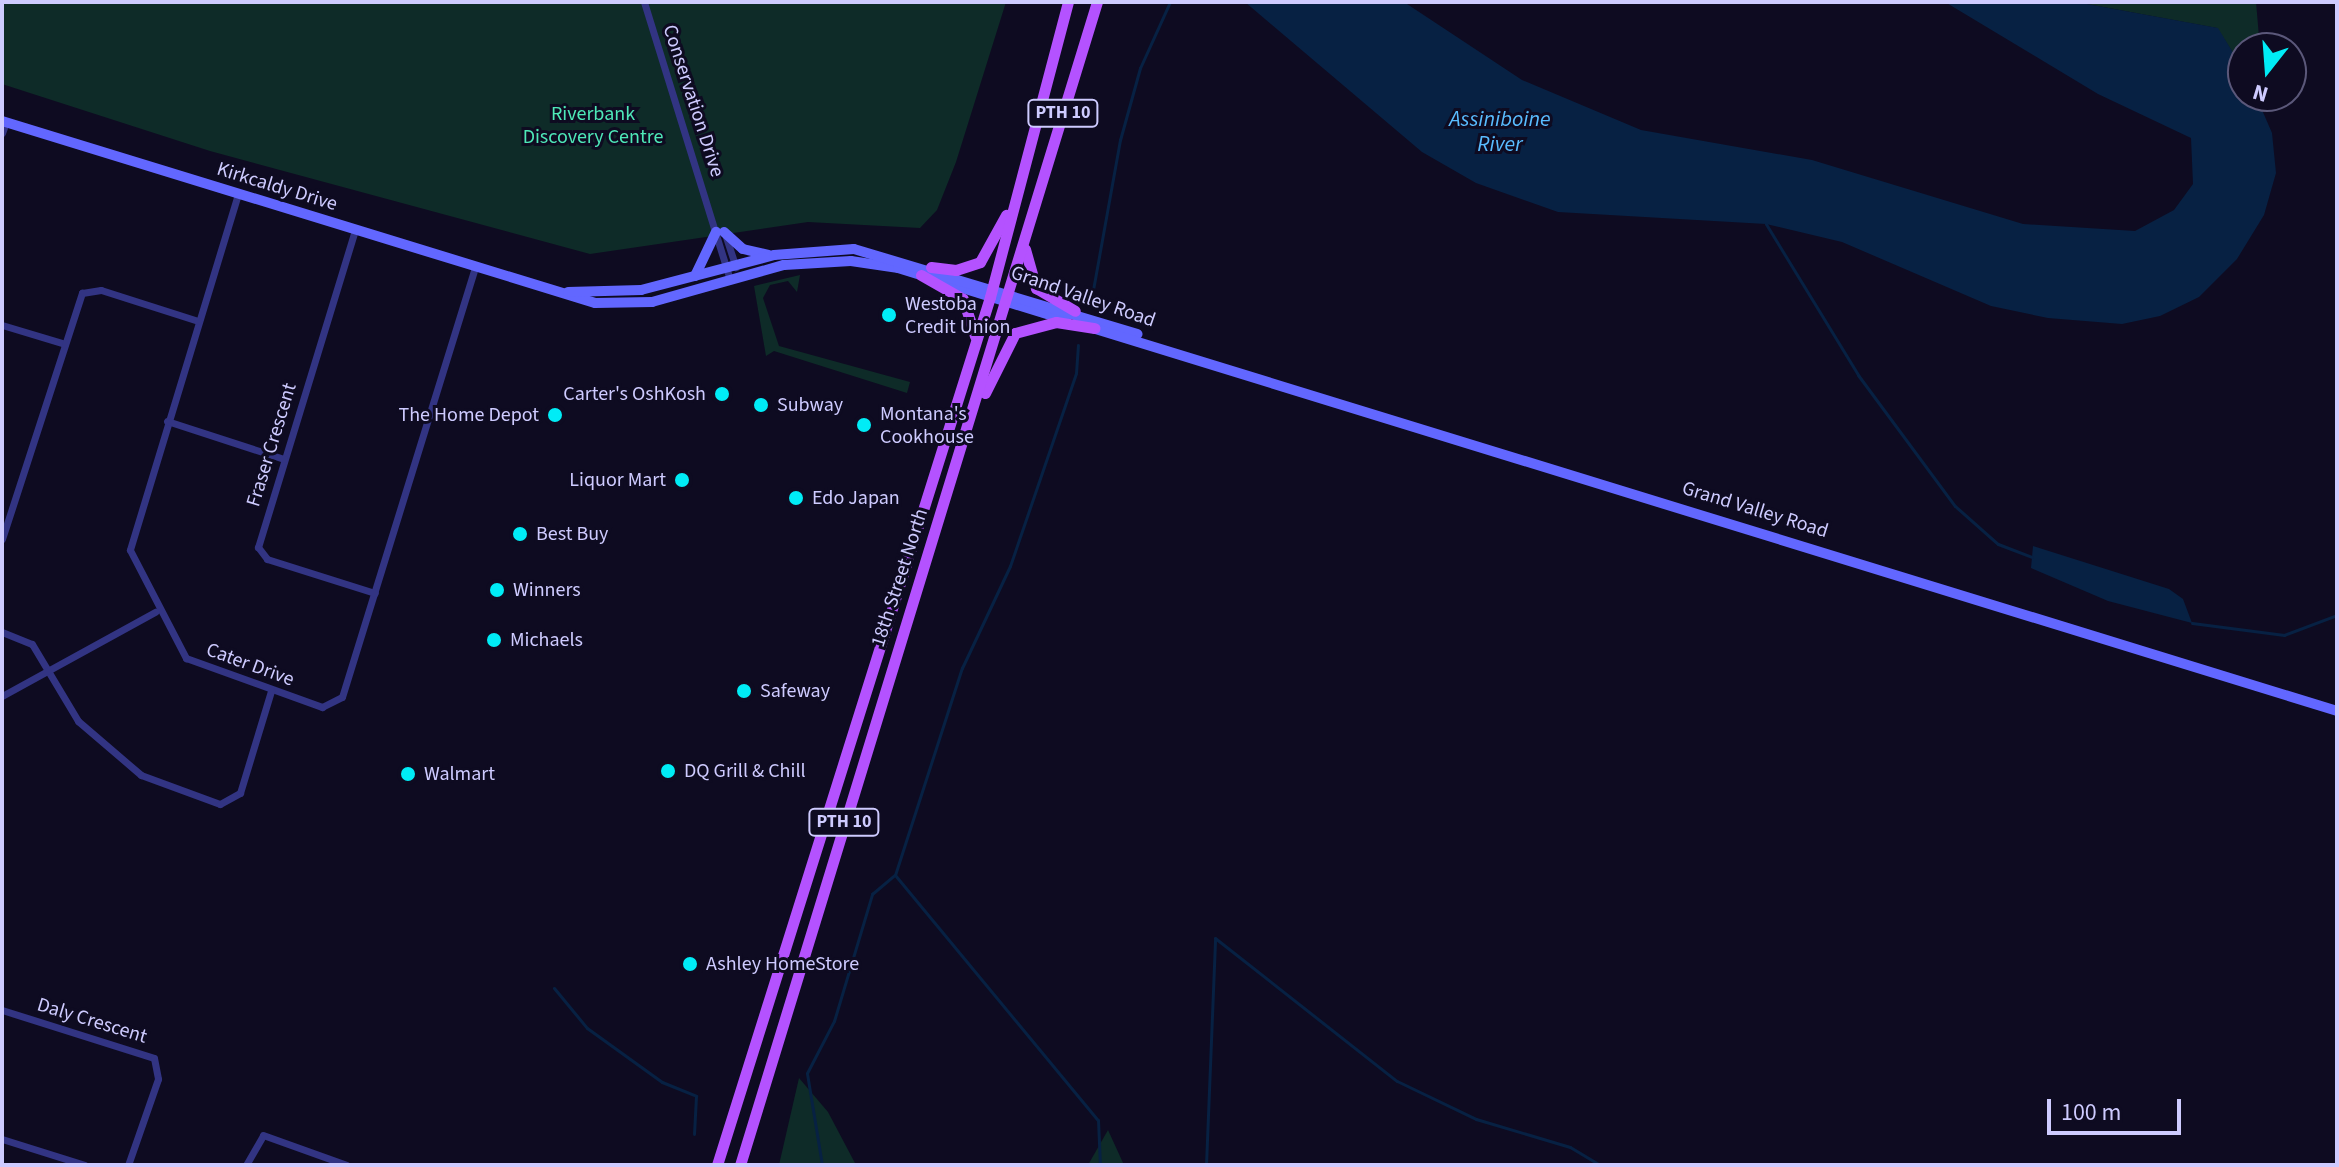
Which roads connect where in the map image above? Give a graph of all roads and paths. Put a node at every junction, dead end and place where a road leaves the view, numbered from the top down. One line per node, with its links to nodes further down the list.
1 (644, 2): 10 (street, Conservation Drive)
2 (1068, 2): 6 (main road, 18th Street North / PTH 10)
3 (1097, 2): 8 (main road, 18th Street North / PTH 10)
4 (4, 121): 5 (street); 7 (main road, Kirkcaldy Drive)
5 (2, 133)
6 (1028, 164): 14 (main road); 18 (main road, 18th Street North / PTH 10)
7 (238, 194): 9 (main road, Kirkcaldy Drive); 21 (street, Cater Drive)
8 (1028, 225): 19 (main road, 18th Street North / PTH 10); 20 (main road)
9 (355, 230): 12 (main road, Kirkcaldy Drive); 28 (street, Fraser Crescent)
10 (720, 232): 11 (main road); 13 (street, Conservation Drive); 15 (main road)
11 (774, 255): 13 (main road, Kirkcaldy Drive); 14 (main road, Kirkcaldy Drive)
12 (475, 267): 17 (main road, Kirkcaldy Drive); 31 (street, Cater Drive)
13 (731, 267): 15 (main road, Kirkcaldy Drive); 16 (street, Conservation Drive)
14 (926, 271): 16 (main road, Kirkcaldy Drive); 18 (main road, Kirkcaldy Drive); 26 (main road)
15 (691, 279): 17 (main road, Kirkcaldy Drive)
16 (735, 279): 17 (main road, Kirkcaldy Drive)
17 (542, 287)
18 (991, 291): 19 (main road, Grand Valley Road); 26 (main road, 18th Street North / PTH 10)
19 (1006, 296): 20 (main road, Grand Valley Road); 23 (main road, Grand Valley Road); 29 (main road, 18th Street North / PTH 10)
20 (1075, 311): 25 (main road, Grand Valley Road)
21 (198, 321): 24 (street); 27 (street, Cater Drive)
22 (2, 325): 24 (street)
23 (1095, 328): 25 (main road, Grand Valley Road); 29 (main road)
24 (62, 343): 30 (street)
25 (1162, 344): 37 (main road, Grand Valley Road)
26 (971, 356): 44 (main road, 18th Street North / PTH 10)
27 (167, 421): 28 (street); 32 (street, Cater Drive)
28 (284, 459): 31 (street, Fraser Crescent)
29 (951, 479): 45 (main road, 18th Street North / PTH 10)
30 (2, 539)
31 (375, 593): 35 (street, Cater Drive)
32 (155, 612): 34 (street); 35 (street, Cater Drive)
33 (2, 632): 34 (street)
34 (48, 670): 35 (street); 36 (street)
35 (271, 691)
36 (2, 696)
37 (2337, 711)
38 (2, 1010): 41 (street, Daly Crescent)
39 (2, 1139): 40 (street)
40 (85, 1165)
41 (128, 1165)
42 (246, 1165): 43 (street)
43 (347, 1165)
44 (717, 1165)
45 (740, 1165)

